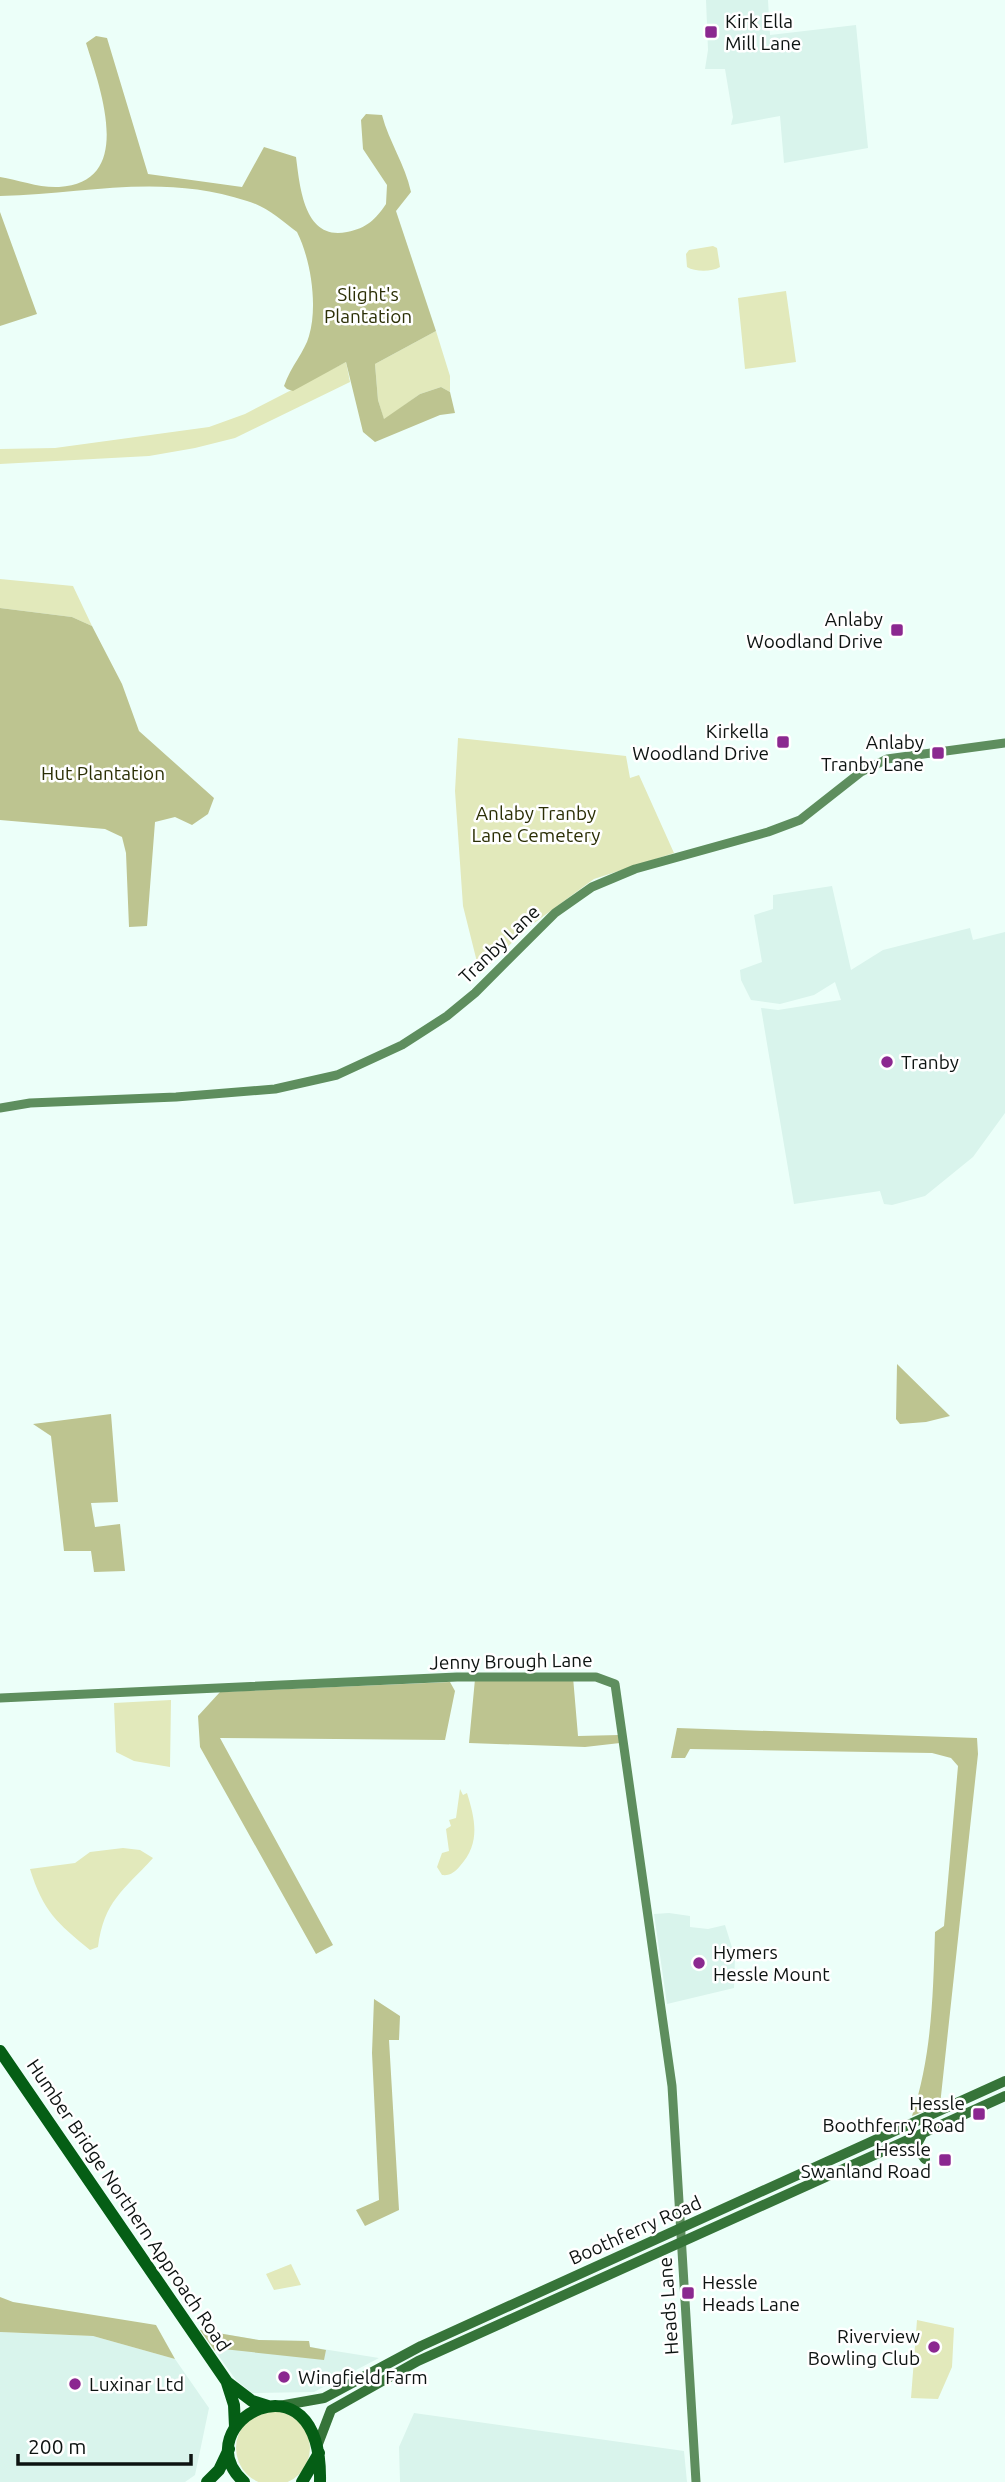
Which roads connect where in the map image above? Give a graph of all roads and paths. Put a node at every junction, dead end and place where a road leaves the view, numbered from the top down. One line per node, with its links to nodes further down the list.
1 (1005, 743): 2 (street, Tranby Lane)
2 (0, 1108)
3 (0, 1698): 6 (street, Jenny Brough Lane)
4 (0, 2051): 12 (highway, Humber Bridge Northern Approach Road)
5 (1005, 2081): 10 (main road, Boothferry Road)
6 (672, 2086): 10 (street, Heads Lane)
7 (1005, 2096): 8 (main road, Boothferry Road)
8 (923, 2133): 9 (main road); 11 (main road, Boothferry Road)
9 (925, 2159)
10 (681, 2230): 11 (street, Heads Lane); 13 (main road, Boothferry Road)
11 (682, 2243): 15 (main road, Boothferry Road); 21 (street, Heads Lane)
12 (227, 2382): 13 (highway); 14 (highway)
13 (273, 2406): 14 (highway); 15 (highway)
14 (235, 2427): 16 (highway)
15 (318, 2448): 19 (highway); 20 (highway)
16 (229, 2449): 17 (highway); 18 (highway)
17 (207, 2482)
18 (244, 2482)
19 (302, 2482)
20 (320, 2482)
21 (696, 2482)

